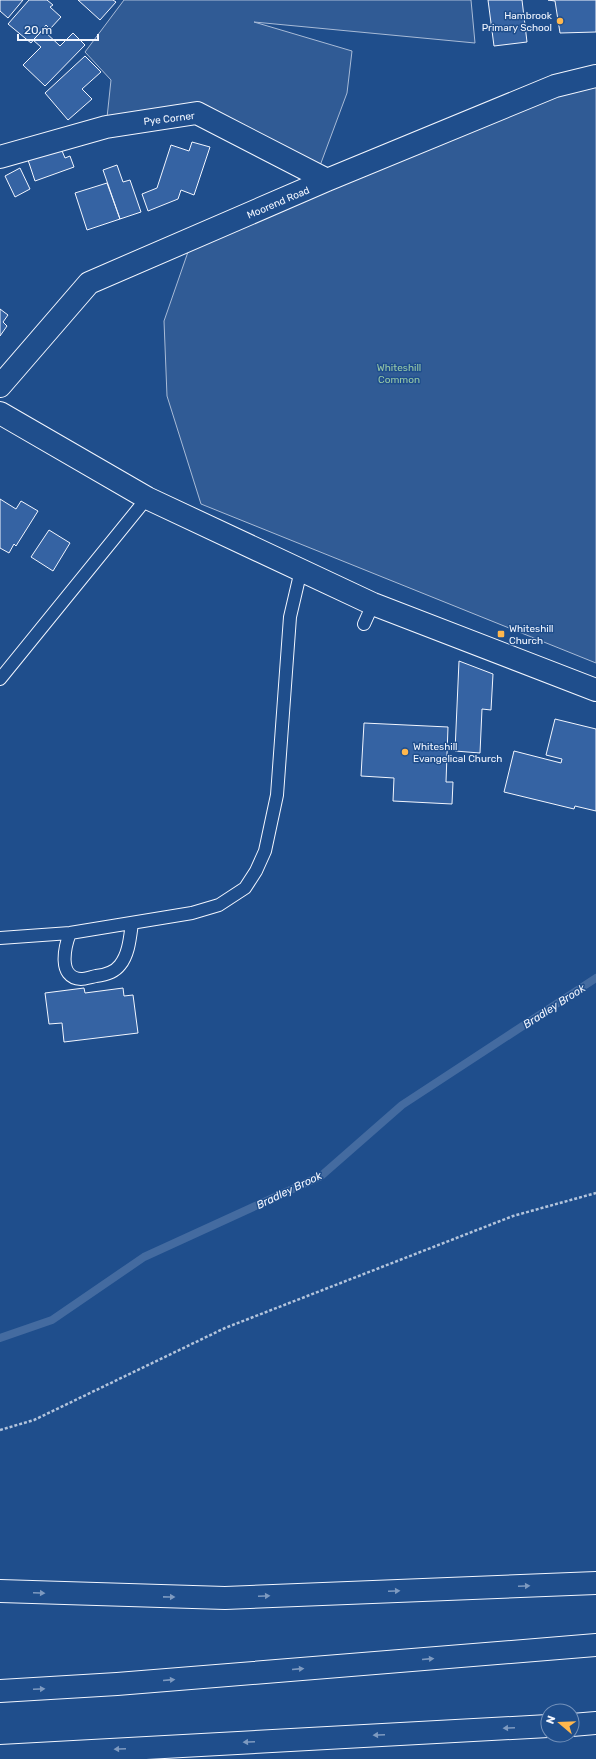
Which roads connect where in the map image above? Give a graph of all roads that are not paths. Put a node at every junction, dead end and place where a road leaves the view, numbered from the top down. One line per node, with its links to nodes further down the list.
1 (596, 76): 3 (main road, Moorend Road)
2 (0, 157): 3 (main road, Pye Corner)
3 (327, 180): 4 (main road, Moorend Road)
4 (0, 386)
5 (0, 413): 6 (main road)
6 (147, 498): 7 (main road); 10 (lane)
7 (301, 570): 8 (main road); 12 (lane)
8 (373, 604): 9 (lane); 11 (main road)
9 (364, 624)
10 (0, 679)
11 (596, 690)
12 (132, 923): 13 (lane); 13 (lane)
13 (70, 933): 14 (lane)
14 (0, 938)
15 (596, 1583): 16 (main road, one-way to 15)
16 (0, 1591)
17 (596, 1645): 18 (main road, one-way to 17)
18 (0, 1691)
19 (596, 1723): 20 (main road)
20 (580, 1724)
21 (540, 1726): 22 (main road, one-way to 22)
22 (0, 1756)

